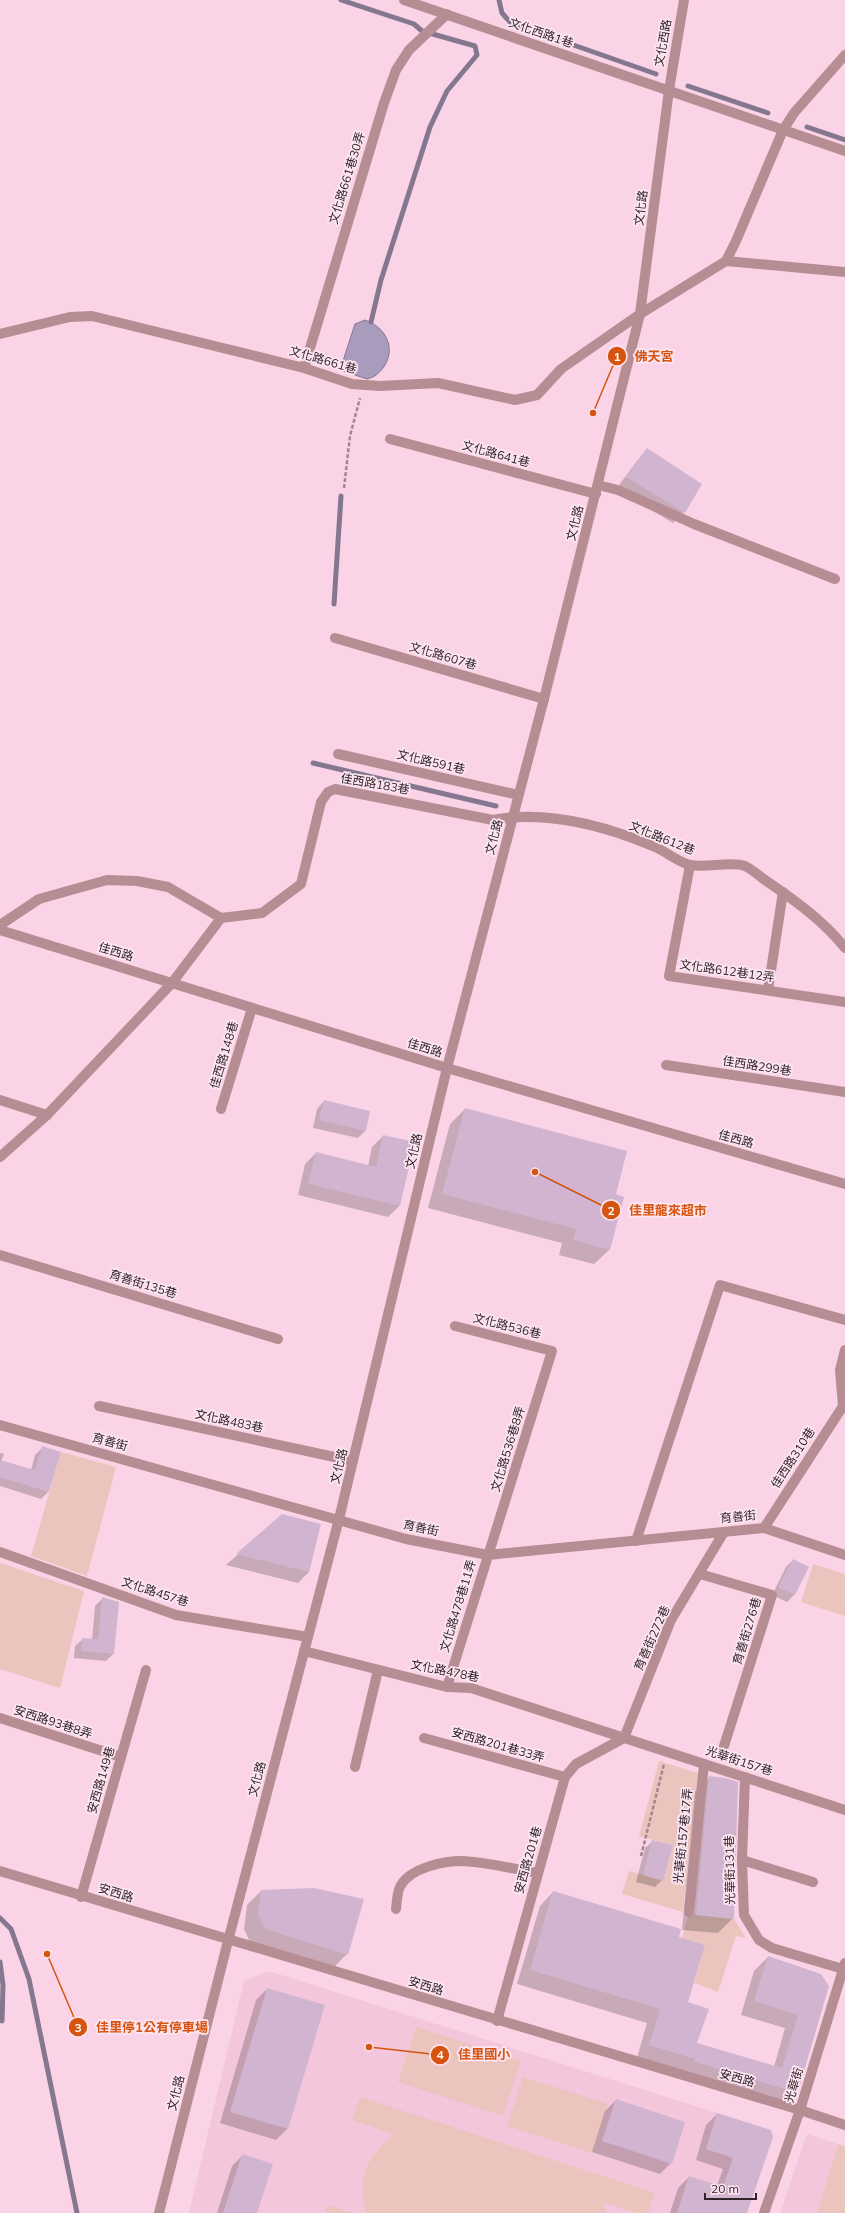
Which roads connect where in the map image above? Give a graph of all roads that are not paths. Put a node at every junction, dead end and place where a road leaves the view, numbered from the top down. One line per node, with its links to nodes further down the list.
1 (404, 0): 3 (street, 文化西路1巷)
2 (684, 0): 5 (street, 文化西路)
3 (447, 14): 5 (street, 文化西路1巷); 12 (street, 文化路661巷30弄)
4 (845, 55): 6 (street)
5 (668, 90): 6 (street, 文化西路1巷); 10 (street, 文化路)
6 (783, 130): 7 (street, 文化西路1巷); 8 (street)
7 (845, 151)
8 (726, 261): 9 (street); 10 (street, 文化路661巷)
9 (845, 272)
10 (640, 314): 12 (street, 文化路661巷); 14 (street, 文化路)
11 (0, 334): 12 (street, 文化路661巷)
12 (304, 368)
13 (390, 439): 14 (street, 文化路641巷)
14 (597, 490): 15 (street, 文化路641巷); 17 (street, 文化路)
15 (835, 579)
16 (335, 638): 17 (street, 文化路607巷)
17 (544, 699): 19 (street, 文化路)
18 (338, 754): 19 (street, 文化路591巷)
19 (518, 795): 20 (street, 文化路)
20 (513, 816): 21 (street, 文化路612巷); 23 (street, 佳西路183巷); 32 (street, 文化路)
21 (690, 865): 22 (street, 文化路612巷); 28 (street, 文化路612巷12弄)
22 (783, 892): 26 (street, 文化路612巷); 28 (street)
23 (221, 918): 24 (street); 27 (street)
24 (0, 925)
25 (0, 930): 27 (street, 佳西路)
26 (845, 948)
27 (172, 983): 30 (street, 佳西路); 36 (street)
28 (768, 990): 29 (street, 文化路612巷12弄)
29 (845, 1002)
30 (252, 1008): 32 (street, 佳西路); 35 (street, 佳西路148巷)
31 (666, 1065): 33 (street, 佳西路299巷)
32 (447, 1068): 38 (street, 佳西路); 48 (street, 文化路)
33 (845, 1092)
34 (0, 1100): 36 (street)
35 (221, 1109)
36 (48, 1115): 37 (street)
37 (0, 1157)
38 (845, 1184)
39 (0, 1255): 42 (street, 育善街135巷)
40 (845, 1320): 52 (street)
41 (455, 1326): 44 (street, 文化路536巷)
42 (278, 1339)
43 (845, 1350): 45 (street)
44 (552, 1351): 54 (street, 文化路536巷8弄)
45 (844, 1405): 50 (street, 佳西路310巷)
46 (99, 1406): 48 (street, 文化路483巷)
47 (0, 1425): 49 (street, 育善街)
48 (353, 1461): 49 (street, 文化路)
49 (339, 1519): 54 (street, 育善街); 57 (street, 文化路)
50 (764, 1528): 51 (street, 育善街); 55 (street, 育善街)
51 (724, 1532): 52 (street, 育善街); 56 (street, 育善街272巷)
52 (636, 1540): 54 (street, 育善街)
53 (0, 1552): 57 (street, 文化路457巷)
54 (488, 1555): 61 (street, 文化路478巷11弄)
55 (845, 1555)
56 (700, 1574): 64 (street, 育善街272巷); 65 (street, 育善街276巷)
57 (308, 1637): 58 (street, 文化路)
58 (304, 1651): 60 (street, 文化路478巷); 79 (street, 文化路)
59 (146, 1670): 66 (street, 安西路149巷)
60 (378, 1670): 61 (street, 文化路478巷); 68 (street)
61 (447, 1687): 64 (street, 文化路478巷)
62 (0, 1718): 66 (street, 安西路93巷8弄)
63 (424, 1738): 69 (street, 安西路201巷33弄)
64 (624, 1738): 67 (street, 光華街157巷); 69 (street, 安西路201巷)
65 (724, 1746)
66 (121, 1757): 76 (street, 安西路149巷)
67 (704, 1764): 70 (street, 光華街157巷); 78 (street, 光華街157巷17弄)
68 (355, 1766)
69 (565, 1777): 74 (street, 安西路201巷)
70 (745, 1777): 71 (street, 光華街157巷); 72 (street, 光華街131巷)
71 (845, 1810)
72 (742, 1860): 75 (street); 80 (street, 光華街131巷)
73 (0, 1871): 76 (street, 安西路)
74 (538, 1873): 77 (street); 81 (street, 安西路201巷)
75 (814, 1882)
76 (81, 1897): 79 (street, 安西路)
77 (396, 1909)
78 (689, 1912)
79 (228, 1940): 81 (street, 安西路); 84 (street, 文化路)
80 (844, 1966): 82 (street, 光華街)
81 (497, 2021): 82 (street, 安西路)
82 (800, 2110): 83 (street, 安西路); 85 (street, 光華街)
83 (845, 2126)
84 (159, 2213)
85 (764, 2213)

